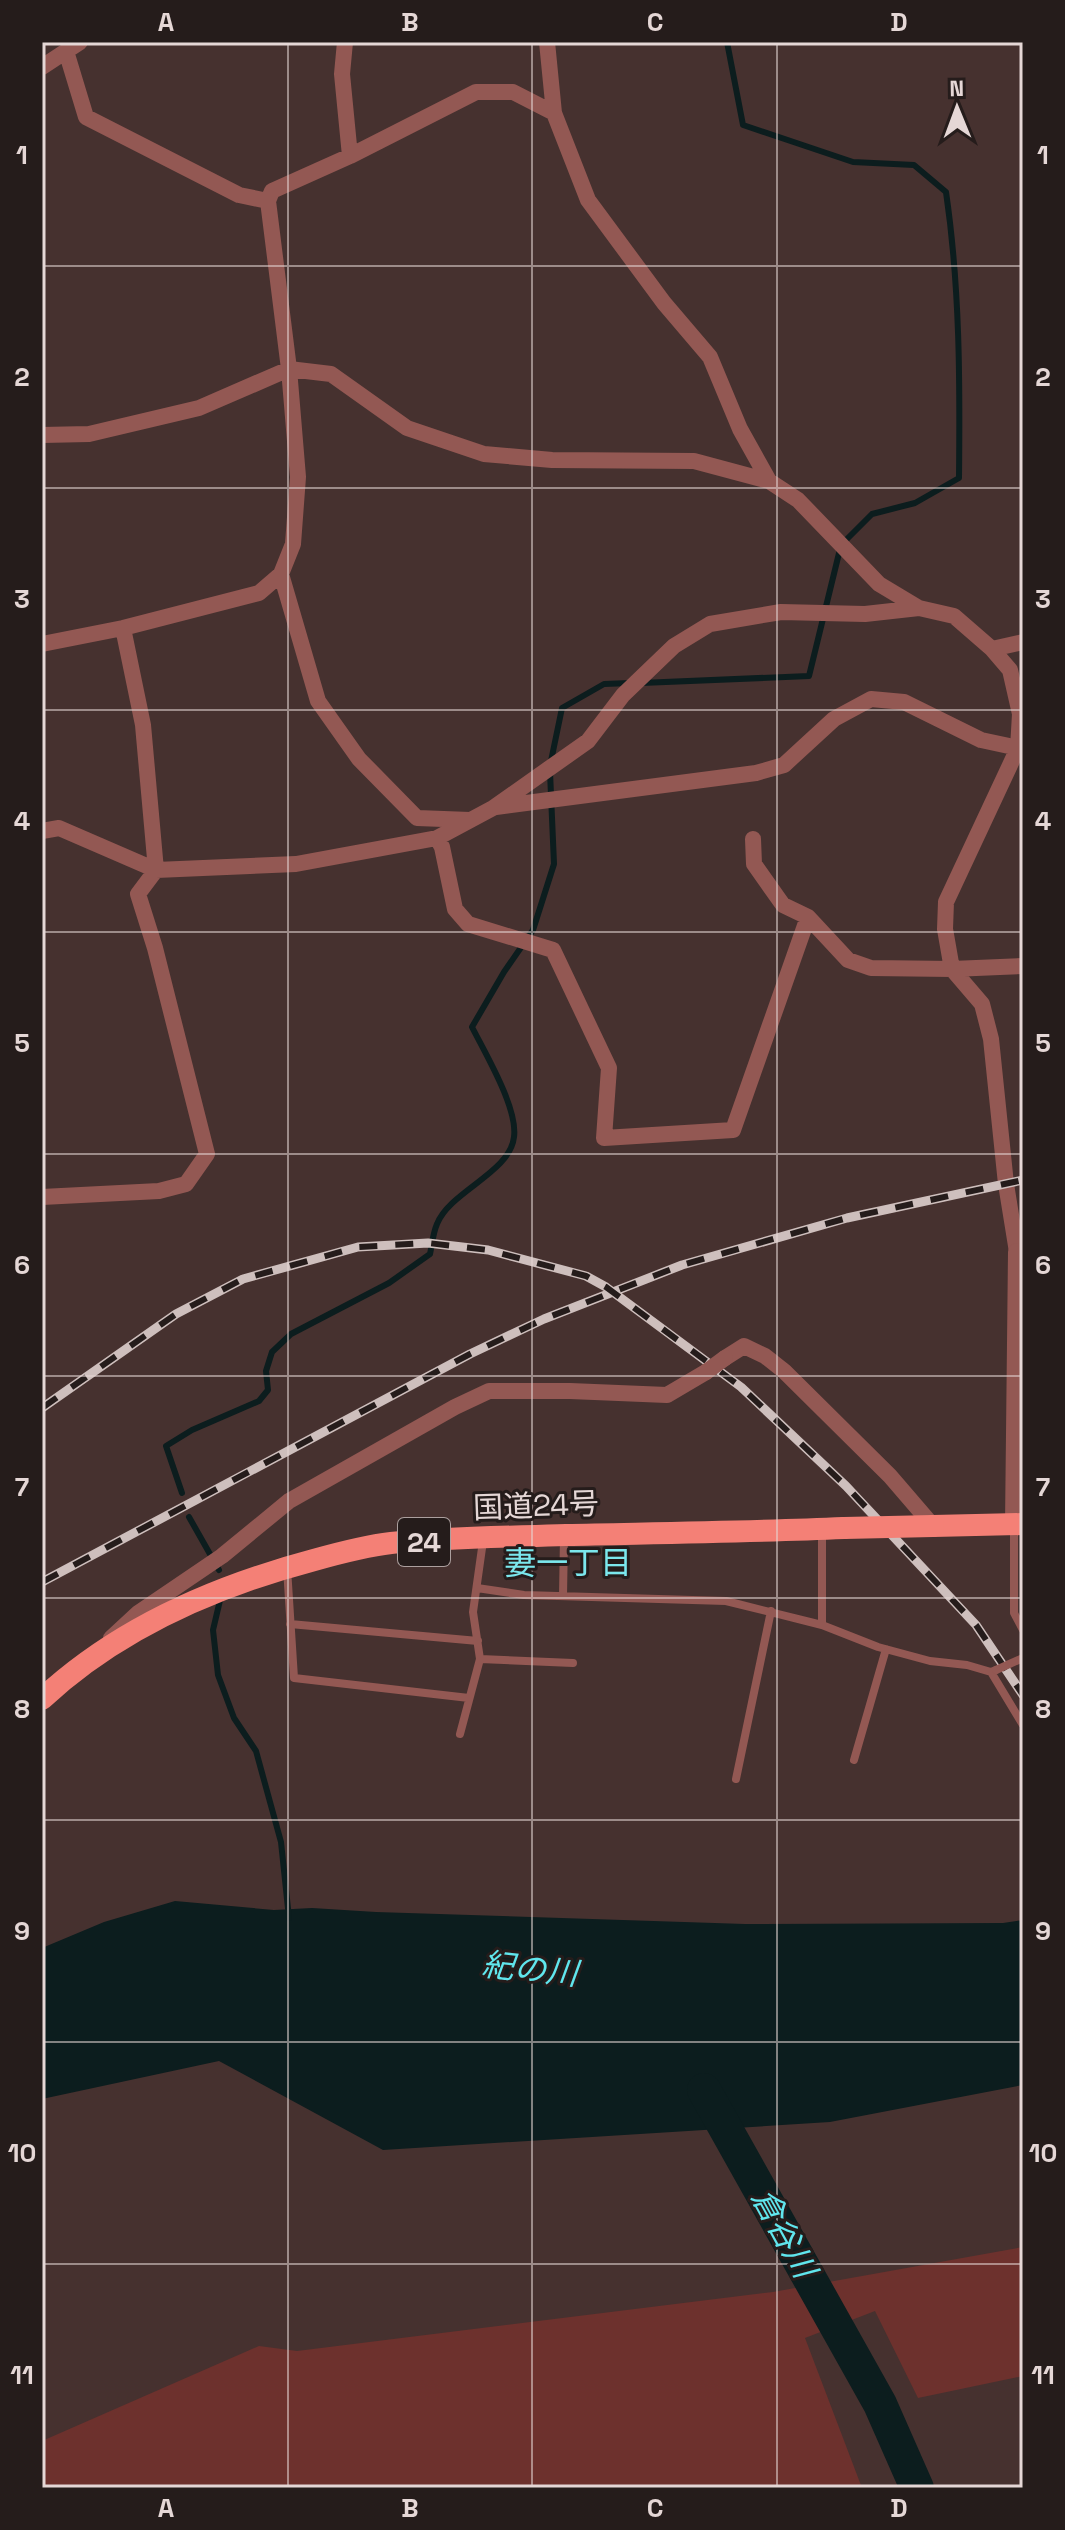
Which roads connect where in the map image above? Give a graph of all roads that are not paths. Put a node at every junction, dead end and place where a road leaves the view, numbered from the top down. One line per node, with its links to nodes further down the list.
1 (345, 42): 6 (street)
2 (547, 42): 5 (street)
3 (73, 47): 4 (street); 7 (street)
4 (42, 67)
5 (554, 113): 6 (street); 10 (street)
6 (350, 156): 7 (street)
7 (268, 201): 8 (street)
8 (289, 369): 9 (street); 10 (street); 11 (street)
9 (42, 435)
10 (769, 481): 12 (street)
11 (281, 574): 13 (street); 19 (street)
12 (919, 608): 16 (street); 18 (street)
13 (123, 628): 15 (street); 23 (street)
14 (1023, 642): 16 (street)
15 (42, 644)
16 (992, 649): 17 (street)
17 (1018, 748): 18 (street); 26 (street)
18 (493, 808): 19 (street)
19 (472, 820): 21 (street)
20 (42, 831): 23 (street)
21 (437, 838): 23 (street); 24 (street)
22 (753, 839): 24 (street)
23 (156, 870): 27 (street)
24 (808, 917): 26 (street)
25 (1023, 966): 26 (street)
26 (952, 969): 28 (street)
27 (42, 1197)
28 (1017, 1252): 29 (street)
29 (1019, 1524): 30 (highway, 国道24号 / 24); 40 (lane)
30 (933, 1526): 31 (highway, 国道24号 / 24, bridge); 43 (street, bridge)
31 (833, 1528): 32 (highway, 国道24号 / 24); 39 (lane)
32 (564, 1535): 33 (highway, 国道24号 / 24); 36 (lane)
33 (484, 1536): 34 (highway, 国道24号 / 24); 35 (lane)
34 (287, 1567): 38 (lane); 43 (highway, 国道24号 / 24)
35 (477, 1588): 36 (lane); 41 (lane)
36 (563, 1596): 37 (lane)
37 (771, 1611): 39 (lane); 53 (lane)
38 (290, 1624): 41 (lane); 48 (lane)
39 (822, 1625): 42 (lane)
40 (1023, 1630)
41 (478, 1641): 45 (lane)
42 (886, 1649): 47 (lane); 52 (lane)
43 (97, 1655): 49 (highway, 国道24号 / 24)
44 (1023, 1658): 47 (lane, bridge)
45 (480, 1659): 46 (lane); 48 (lane)
46 (573, 1663)
47 (993, 1671): 50 (lane)
48 (469, 1698): 51 (lane)
49 (42, 1699)
50 (1023, 1725)
51 (460, 1734)
52 (854, 1760)
53 (736, 1779)

